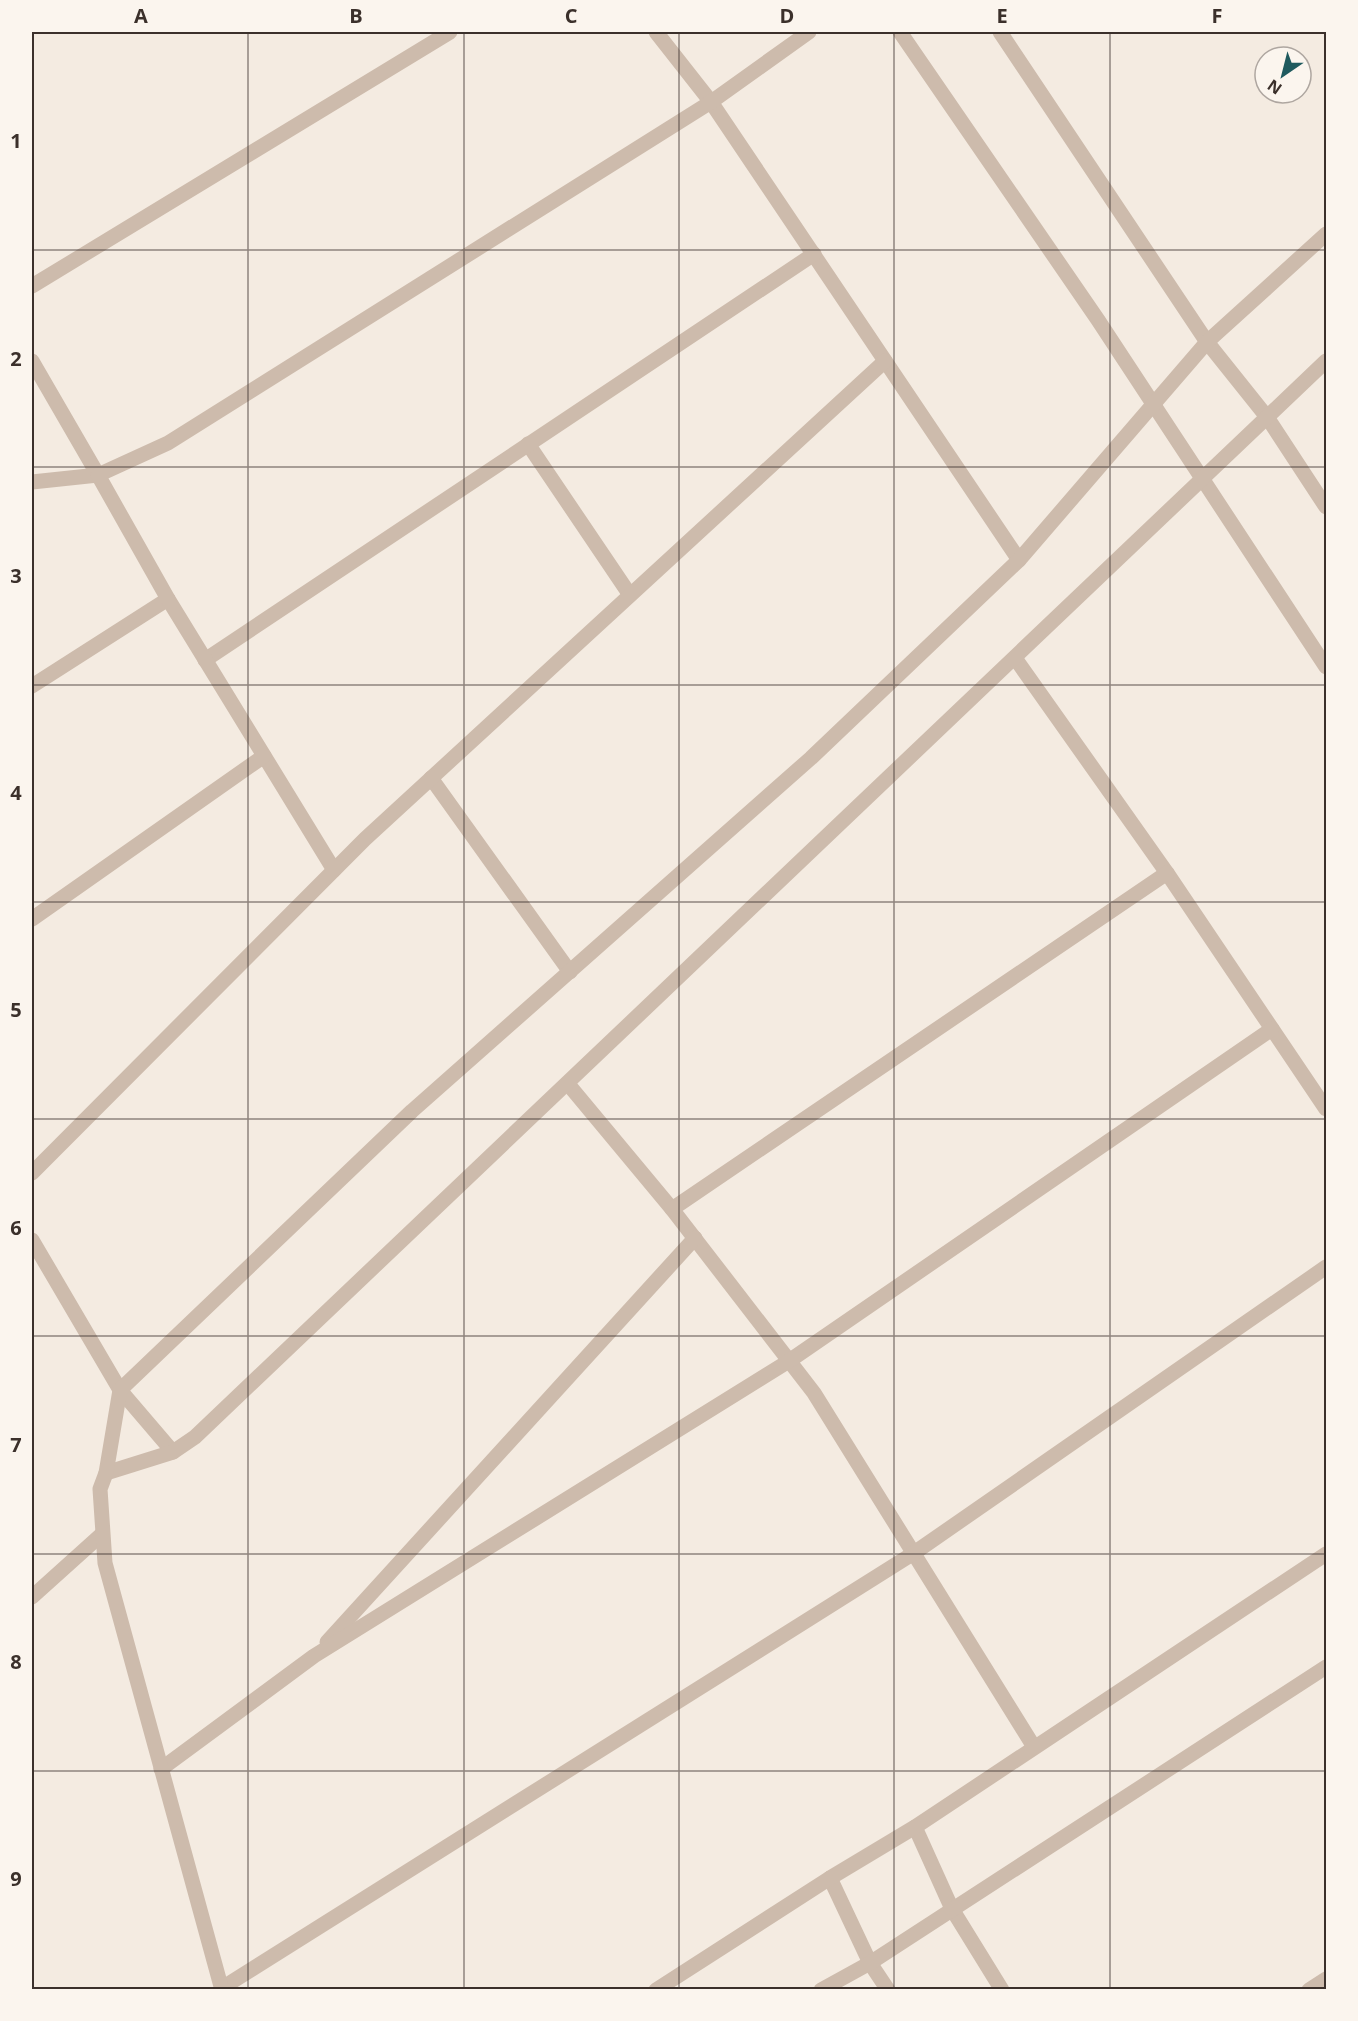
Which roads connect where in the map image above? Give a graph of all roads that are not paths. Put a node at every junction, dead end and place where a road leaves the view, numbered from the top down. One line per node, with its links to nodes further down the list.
1 (450, 32): 9 (street)
2 (656, 32): 6 (street)
3 (809, 32): 6 (street)
4 (900, 32): 14 (street)
5 (1000, 32): 10 (street)
6 (711, 102): 8 (street); 17 (street)
7 (1326, 234): 10 (street)
8 (814, 254): 12 (street); 16 (street)
9 (32, 285)
10 (1207, 342): 14 (street); 15 (street)
11 (32, 361): 17 (street)
12 (885, 361): 21 (street); 22 (street)
13 (1326, 361): 15 (street)
14 (1152, 402): 18 (street); 21 (street)
15 (1267, 417): 18 (street); 20 (street)
16 (528, 444): 22 (street); 25 (street)
17 (98, 475): 19 (street); 23 (street)
18 (1202, 479): 24 (street); 26 (street)
19 (32, 482)
20 (1326, 507)
21 (1018, 560): 33 (street)
22 (630, 595): 29 (street)
23 (168, 599): 25 (street); 27 (street)
24 (1015, 658): 31 (street); 35 (street)
25 (205, 660): 28 (street)
26 (1326, 667)
27 (32, 686)
28 (264, 756): 30 (street); 32 (street)
29 (431, 778): 30 (street); 33 (street)
30 (334, 870): 37 (street)
31 (1167, 873): 34 (street); 38 (street)
32 (32, 919)
33 (570, 972): 43 (street)
34 (1272, 1029): 36 (street); 42 (street)
35 (568, 1084): 38 (street); 44 (street)
36 (1326, 1109)
37 (32, 1173)
38 (672, 1209): 39 (street)
39 (695, 1238): 42 (street); 50 (street)
40 (32, 1240): 43 (street)
41 (1326, 1267): 47 (street)
42 (789, 1360): 47 (street); 50 (street)
43 (120, 1390): 44 (street); 45 (street)
44 (173, 1452): 45 (street)
45 (106, 1473): 46 (street)
46 (102, 1534): 49 (street); 53 (street)
47 (914, 1553): 52 (street); 59 (street)
48 (1326, 1554): 52 (street)
49 (32, 1597)
50 (314, 1656): 53 (street)
51 (1326, 1667): 56 (street)
52 (1034, 1747): 54 (street)
53 (162, 1769): 59 (street)
54 (915, 1827): 55 (street); 56 (street)
55 (830, 1878): 57 (street); 60 (street)
56 (952, 1909): 57 (street); 63 (street)
57 (870, 1963): 61 (street); 62 (street)
58 (1326, 1979): 64 (street)
59 (222, 1989)
60 (656, 1989)
61 (821, 1989)
62 (888, 1989)
63 (1002, 1989)
64 (1309, 1989)

